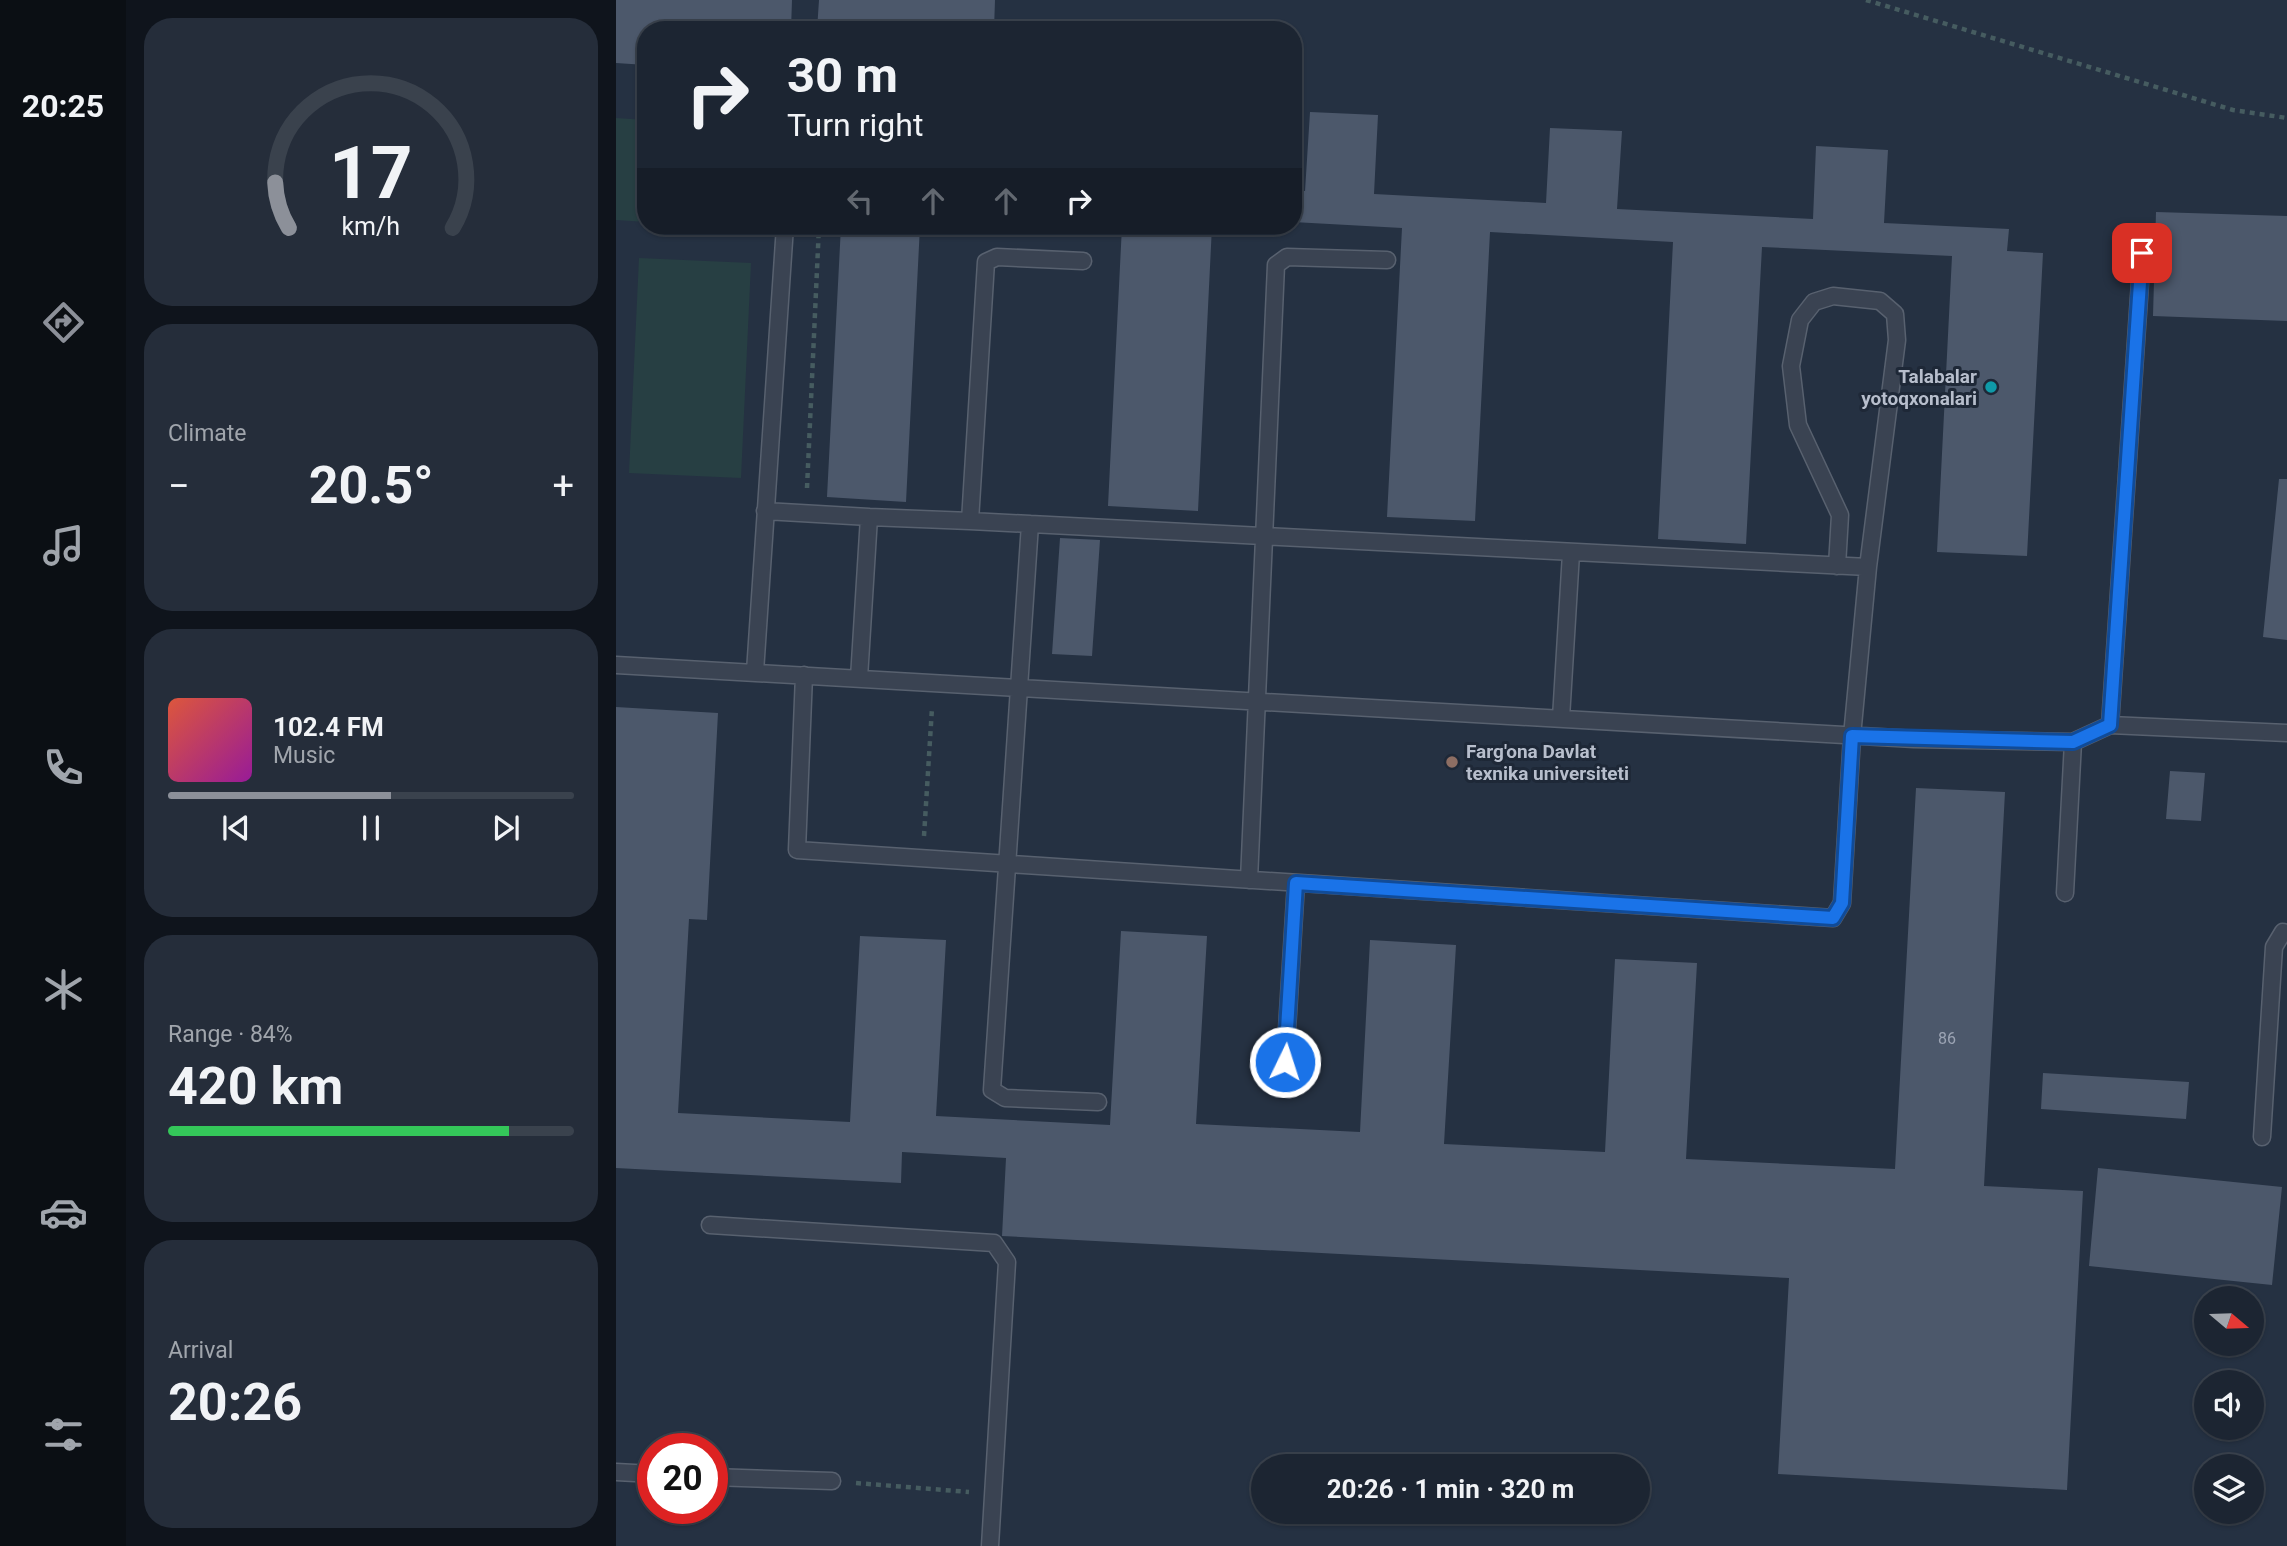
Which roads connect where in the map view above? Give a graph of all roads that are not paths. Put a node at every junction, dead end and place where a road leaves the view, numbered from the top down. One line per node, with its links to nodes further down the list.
1 (784, 235): 5 (lane)
2 (2142, 253): 20 (lane)
3 (1387, 260): 9 (lane)
4 (1083, 261): 7 (lane)
5 (765, 512): 6 (lane); 14 (lane)
6 (869, 517): 7 (lane); 16 (lane)
7 (970, 521): 8 (lane)
8 (1030, 524): 9 (lane); 17 (lane)
9 (1262, 536): 10 (lane); 18 (lane)
10 (1571, 553): 11 (lane); 19 (lane)
11 (1837, 566): 12 (lane); 12 (lane)
12 (1868, 567): 22 (lane)
13 (616, 665): 14 (lane)
14 (755, 672): 15 (lane)
15 (804, 675): 16 (lane); 24 (lane)
16 (859, 678): 17 (lane)
17 (1018, 688): 18 (lane); 24 (lane)
18 (1255, 703): 19 (lane); 25 (lane)
19 (1561, 718): 22 (lane)
20 (2110, 725): 21 (lane); 23 (lane)
21 (2287, 733)
22 (1852, 736): 23 (lane); 26 (lane)
23 (2073, 742): 27 (lane)
24 (1006, 864): 25 (lane); 30 (lane)
25 (1249, 880): 26 (lane)
26 (1296, 883): 29 (lane)
27 (2065, 893)
28 (2287, 933): 31 (lane)
29 (1285, 1062)
30 (1098, 1101)
31 (2262, 1138)
32 (710, 1225): 37 (lane)
33 (616, 1472): 34 (lane)
34 (637, 1473)
35 (728, 1477): 36 (lane)
36 (832, 1482)
37 (990, 1546)

